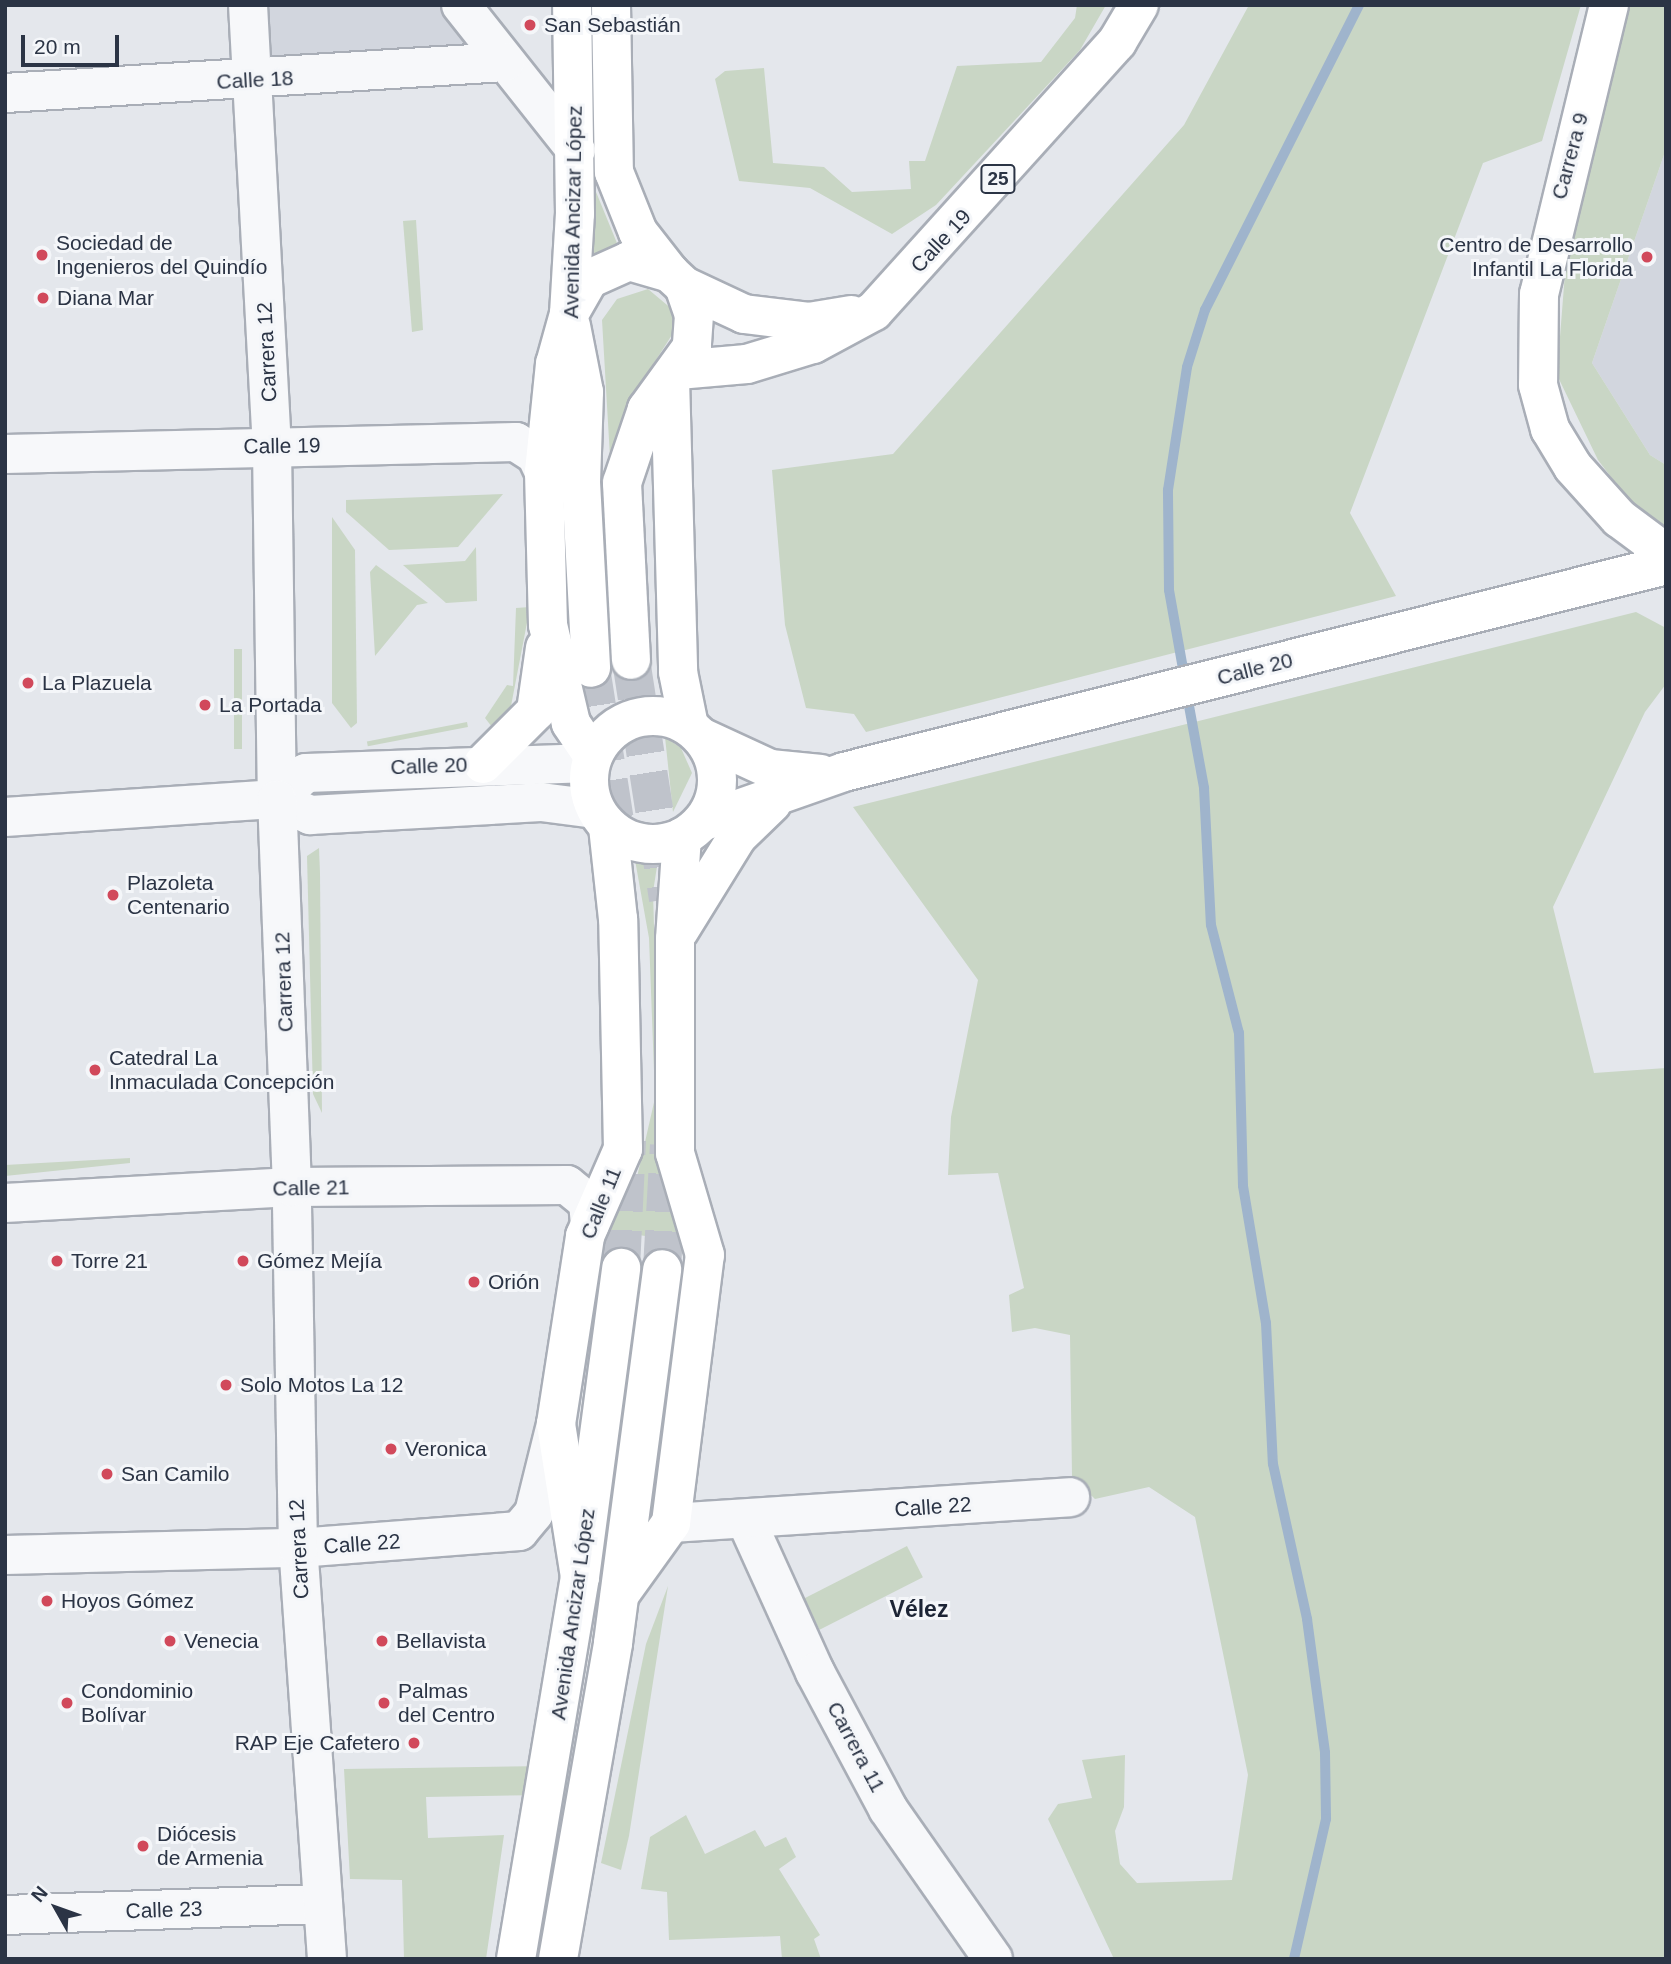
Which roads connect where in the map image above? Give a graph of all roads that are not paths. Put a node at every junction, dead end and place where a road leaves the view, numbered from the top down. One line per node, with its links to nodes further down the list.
1 (247, 5): 8 (street, Carrera 12)
2 (461, 5): 7 (street)
3 (572, 5): 10 (main road, Avenida Ancizar López)
4 (611, 5): 11 (main road, Avenida Ancizar López)
5 (1139, 5): 12 (main road, Calle 19 / 25)
6 (1609, 5): 18 (main road, Carrera 9)
7 (505, 62): 8 (street, Calle 18); 10 (street)
8 (252, 80): 9 (street, Calle 18); 15 (street, Carrera 12)
9 (5, 93)
10 (576, 150): 13 (main road, Avenida Ancizar López)
11 (677, 279): 12 (main road); 13 (main road); 14 (main road, Avenida Ancizar López)
12 (874, 312): 14 (main road, Calle 19)
13 (569, 314): 17 (main road); 22 (main road, Avenida Ancizar López)
14 (674, 375): 21 (main road, Avenida Ancizar López); 23 (main road)
15 (272, 447): 16 (street, Calle 19); 17 (street, Calle 19); 28 (street, Carrera 12)
16 (5, 454)
17 (544, 472): 20 (main road)
18 (1666, 553)
19 (1666, 565): 26 (main road, Calle 20)
20 (548, 625): 24 (main road); 25 (main road)
21 (631, 660)
22 (591, 668)
23 (696, 732): 24 (main road); 26 (main road, Calle 20); 31 (main road)
24 (592, 760): 25 (street, Calle 20); 30 (main road)
25 (483, 764): 28 (street, Calle 20)
26 (844, 772): 27 (main road, Calle 20)
27 (780, 795): 31 (main road, Calle 20); 32 (main road)
28 (277, 799): 29 (street, Calle 20); 30 (street, Calle 20); 33 (street, Carrera 12)
29 (5, 817)
30 (602, 818): 31 (main road); 35 (main road, Calle 11)
31 (693, 829): 32 (main road)
32 (675, 939): 41 (main road)
33 (292, 1187): 34 (street, Calle 21); 35 (street, Calle 21); 42 (street, Carrera 12)
34 (5, 1203)
35 (590, 1224): 38 (main road, Calle 11)
36 (621, 1268): 44 (main road, Avenida Ancizar López)
37 (662, 1269): 45 (main road, Avenida Ancizar López)
38 (556, 1424): 42 (street, Calle 22); 44 (main road, Calle 11)
39 (1070, 1497): 40 (street, Calle 22)
40 (746, 1520): 41 (street, Calle 22); 51 (street, Carrera 11)
41 (670, 1523): 45 (main road)
42 (298, 1548): 43 (street, Calle 22); 46 (street, Carrera 12)
43 (5, 1555)
44 (580, 1577): 49 (main road, Avenida Ancizar López)
45 (620, 1594): 50 (main road, Avenida Ancizar López)
46 (323, 1904): 47 (street, Calle 23); 48 (street, Carrera 12)
47 (5, 1915)
48 (327, 1959)
49 (516, 1959)
50 (558, 1959)
51 (993, 1959)

